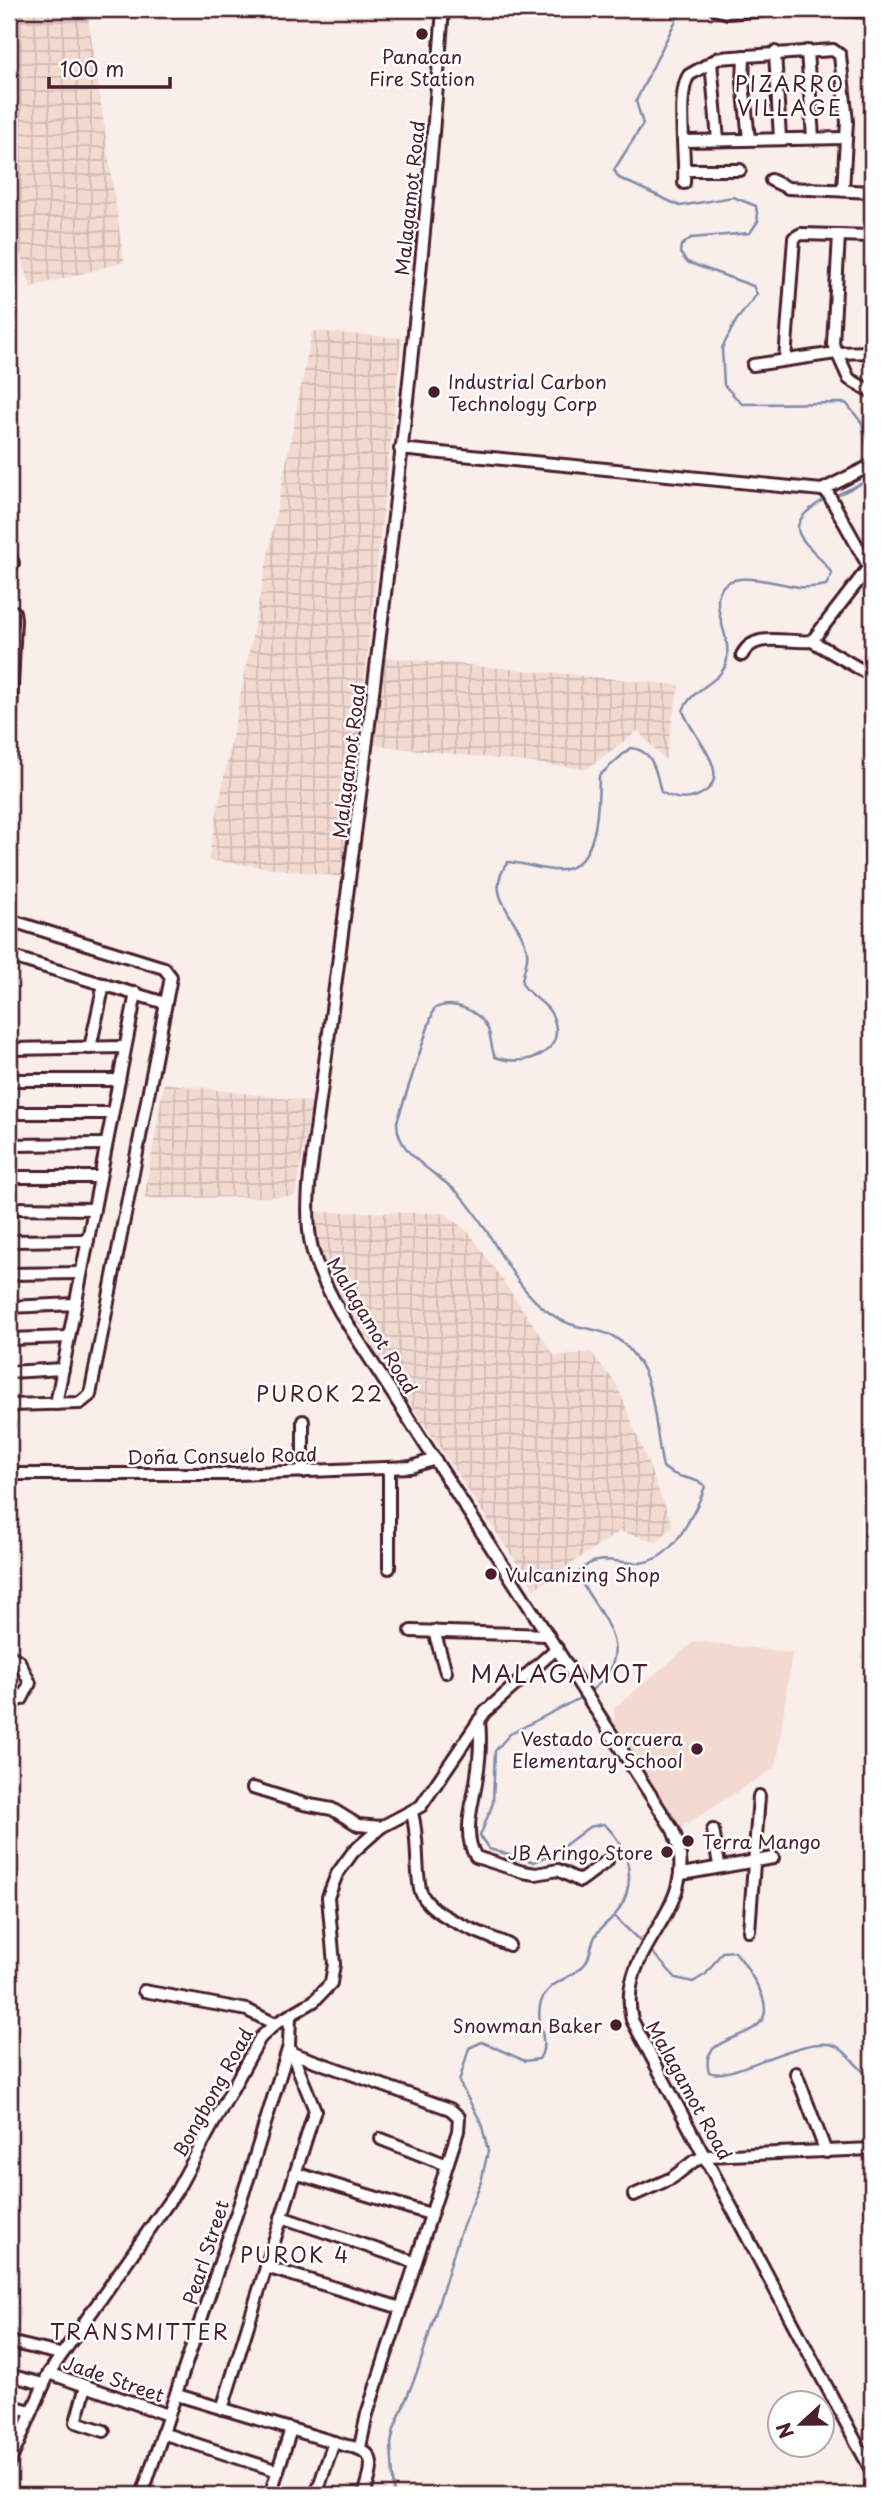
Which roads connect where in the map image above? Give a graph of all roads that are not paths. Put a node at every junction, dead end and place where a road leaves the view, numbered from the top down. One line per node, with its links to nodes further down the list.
1 (443, 9): 29 (street, Malagamot Road)
2 (715, 9): 3 (street)
3 (786, 9)
4 (828, 9): 5 (street)
5 (872, 15)
6 (807, 51): 7 (street); 11 (street); 12 (street)
7 (775, 52): 8 (street); 10 (street)
8 (744, 56): 9 (street); 13 (street)
9 (710, 62): 14 (street); 15 (street)
10 (780, 138): 11 (street); 13 (street)
11 (813, 138): 12 (street)
12 (846, 138): 20 (street)
13 (749, 139): 14 (street)
14 (718, 140): 15 (street)
15 (685, 141): 16 (street)
16 (685, 170): 17 (street); 19 (street)
17 (740, 170)
18 (771, 180): 20 (street)
19 (684, 183)
20 (843, 190): 21 (street)
21 (872, 192)
22 (839, 235): 23 (street); 25 (street); 26 (street)
23 (872, 236)
24 (872, 352): 25 (street)
25 (836, 353): 26 (street); 28 (street)
26 (785, 360): 27 (street)
27 (753, 365)
28 (872, 392)
29 (400, 449): 31 (street); 72 (street, Malagamot Road)
30 (869, 466): 31 (street)
31 (828, 495): 34 (street)
32 (10, 610): 33 (street)
33 (11, 641): 36 (street)
34 (812, 641): 35 (street); 38 (street)
35 (742, 655)
36 (11, 672): 37 (street)
37 (10, 705): 39 (street)
38 (872, 706)
39 (9, 736): 40 (street)
40 (9, 755)
41 (9, 920): 45 (street)
42 (9, 956): 43 (street)
43 (104, 984): 44 (street); 47 (street)
44 (136, 993): 45 (street); 46 (street)
45 (165, 1003): 69 (street)
46 (125, 1047): 47 (street); 50 (street)
47 (90, 1048): 48 (street)
48 (9, 1049)
49 (9, 1080): 50 (street)
50 (119, 1080): 52 (street)
51 (9, 1113): 52 (street)
52 (113, 1113): 53 (street)
53 (106, 1144): 54 (street); 56 (street)
54 (9, 1145)
55 (9, 1177): 56 (street)
56 (100, 1177): 58 (street)
57 (9, 1208): 58 (street)
58 (94, 1209): 59 (street)
59 (88, 1240): 60 (street); 61 (street)
60 (9, 1241)
61 (81, 1273): 62 (street); 63 (street)
62 (9, 1274)
63 (75, 1304): 64 (street); 65 (street)
64 (9, 1307)
65 (69, 1337): 66 (street); 67 (street)
66 (9, 1339)
67 (63, 1369): 68 (street); 69 (street)
68 (9, 1372)
69 (56, 1404): 70 (street)
70 (9, 1405)
71 (303, 1421): 74 (street)
72 (435, 1459): 73 (street, Doña Consuelo Road); 79 (street, Malagamot Road)
73 (389, 1468): 74 (street, Doña Consuelo Road); 76 (street)
74 (303, 1472): 75 (street, Doña Consuelo Road)
75 (9, 1474)
76 (389, 1568)
77 (411, 1631): 78 (street)
78 (434, 1631): 79 (street); 82 (street)
79 (548, 1635): 80 (street, Malagamot Road)
80 (557, 1648): 84 (street, Bongbong Road); 94 (street, Malagamot Road)
81 (9, 1655): 83 (street)
82 (446, 1672)
83 (9, 1702)
84 (479, 1720): 87 (street, Bongbong Road); 92 (street)
85 (253, 1788): 88 (street)
86 (759, 1796): 91 (street)
87 (412, 1813): 88 (street, Bongbong Road); 96 (street)
88 (381, 1827): 98 (street, Bongbong Road)
89 (713, 1830): 93 (street)
90 (773, 1858): 91 (street)
91 (755, 1859): 93 (street); 95 (street)
92 (607, 1861)
93 (719, 1865): 94 (street)
94 (682, 1874): 105 (street, Malagamot Road)
95 (749, 1931)
96 (509, 1945)
97 (144, 1991): 99 (street)
98 (290, 2016): 99 (street, Bongbong Road); 100 (street, Pearl Street)
99 (275, 2024): 115 (street, Bongbong Road)
100 (290, 2049): 106 (street); 107 (street); 120 (street, Pearl Street)
101 (796, 2073): 104 (street)
102 (381, 2139): 106 (street)
103 (872, 2149): 104 (street)
104 (826, 2152): 105 (street)
105 (707, 2156): 108 (street); 132 (street, Malagamot Road)
106 (447, 2165): 109 (street)
107 (295, 2173): 109 (street); 110 (street)
108 (634, 2195)
109 (430, 2214): 111 (street)
110 (281, 2217): 111 (street); 112 (street)
111 (414, 2262): 113 (street)
112 (266, 2267): 113 (street); 122 (street)
113 (401, 2308): 129 (street)
114 (9, 2342): 115 (street)
115 (60, 2354): 116 (street, Bongbong Road)
116 (49, 2373): 118 (street, Bongbong Road); 119 (street, Jade Street)
117 (9, 2375): 118 (street)
118 (43, 2384): 123 (street, Bongbong Road)
119 (86, 2386): 124 (street, Jade Street); 126 (street)
120 (177, 2395): 122 (street); 124 (street, Pearl Street)
121 (9, 2405): 123 (street)
122 (222, 2409): 125 (street)
123 (30, 2411): 130 (street, Bongbong Road)
124 (168, 2415): 127 (street, Pearl Street)
125 (291, 2429): 128 (street); 131 (street)
126 (104, 2431)
127 (162, 2433): 131 (street); 133 (street, Pearl Street)
128 (334, 2442): 129 (street); 135 (street)
129 (360, 2447): 136 (street)
130 (9, 2464)
131 (278, 2470): 134 (street)
132 (872, 2472)
133 (142, 2495)
134 (270, 2495)
135 (316, 2495)
136 (364, 2495)

